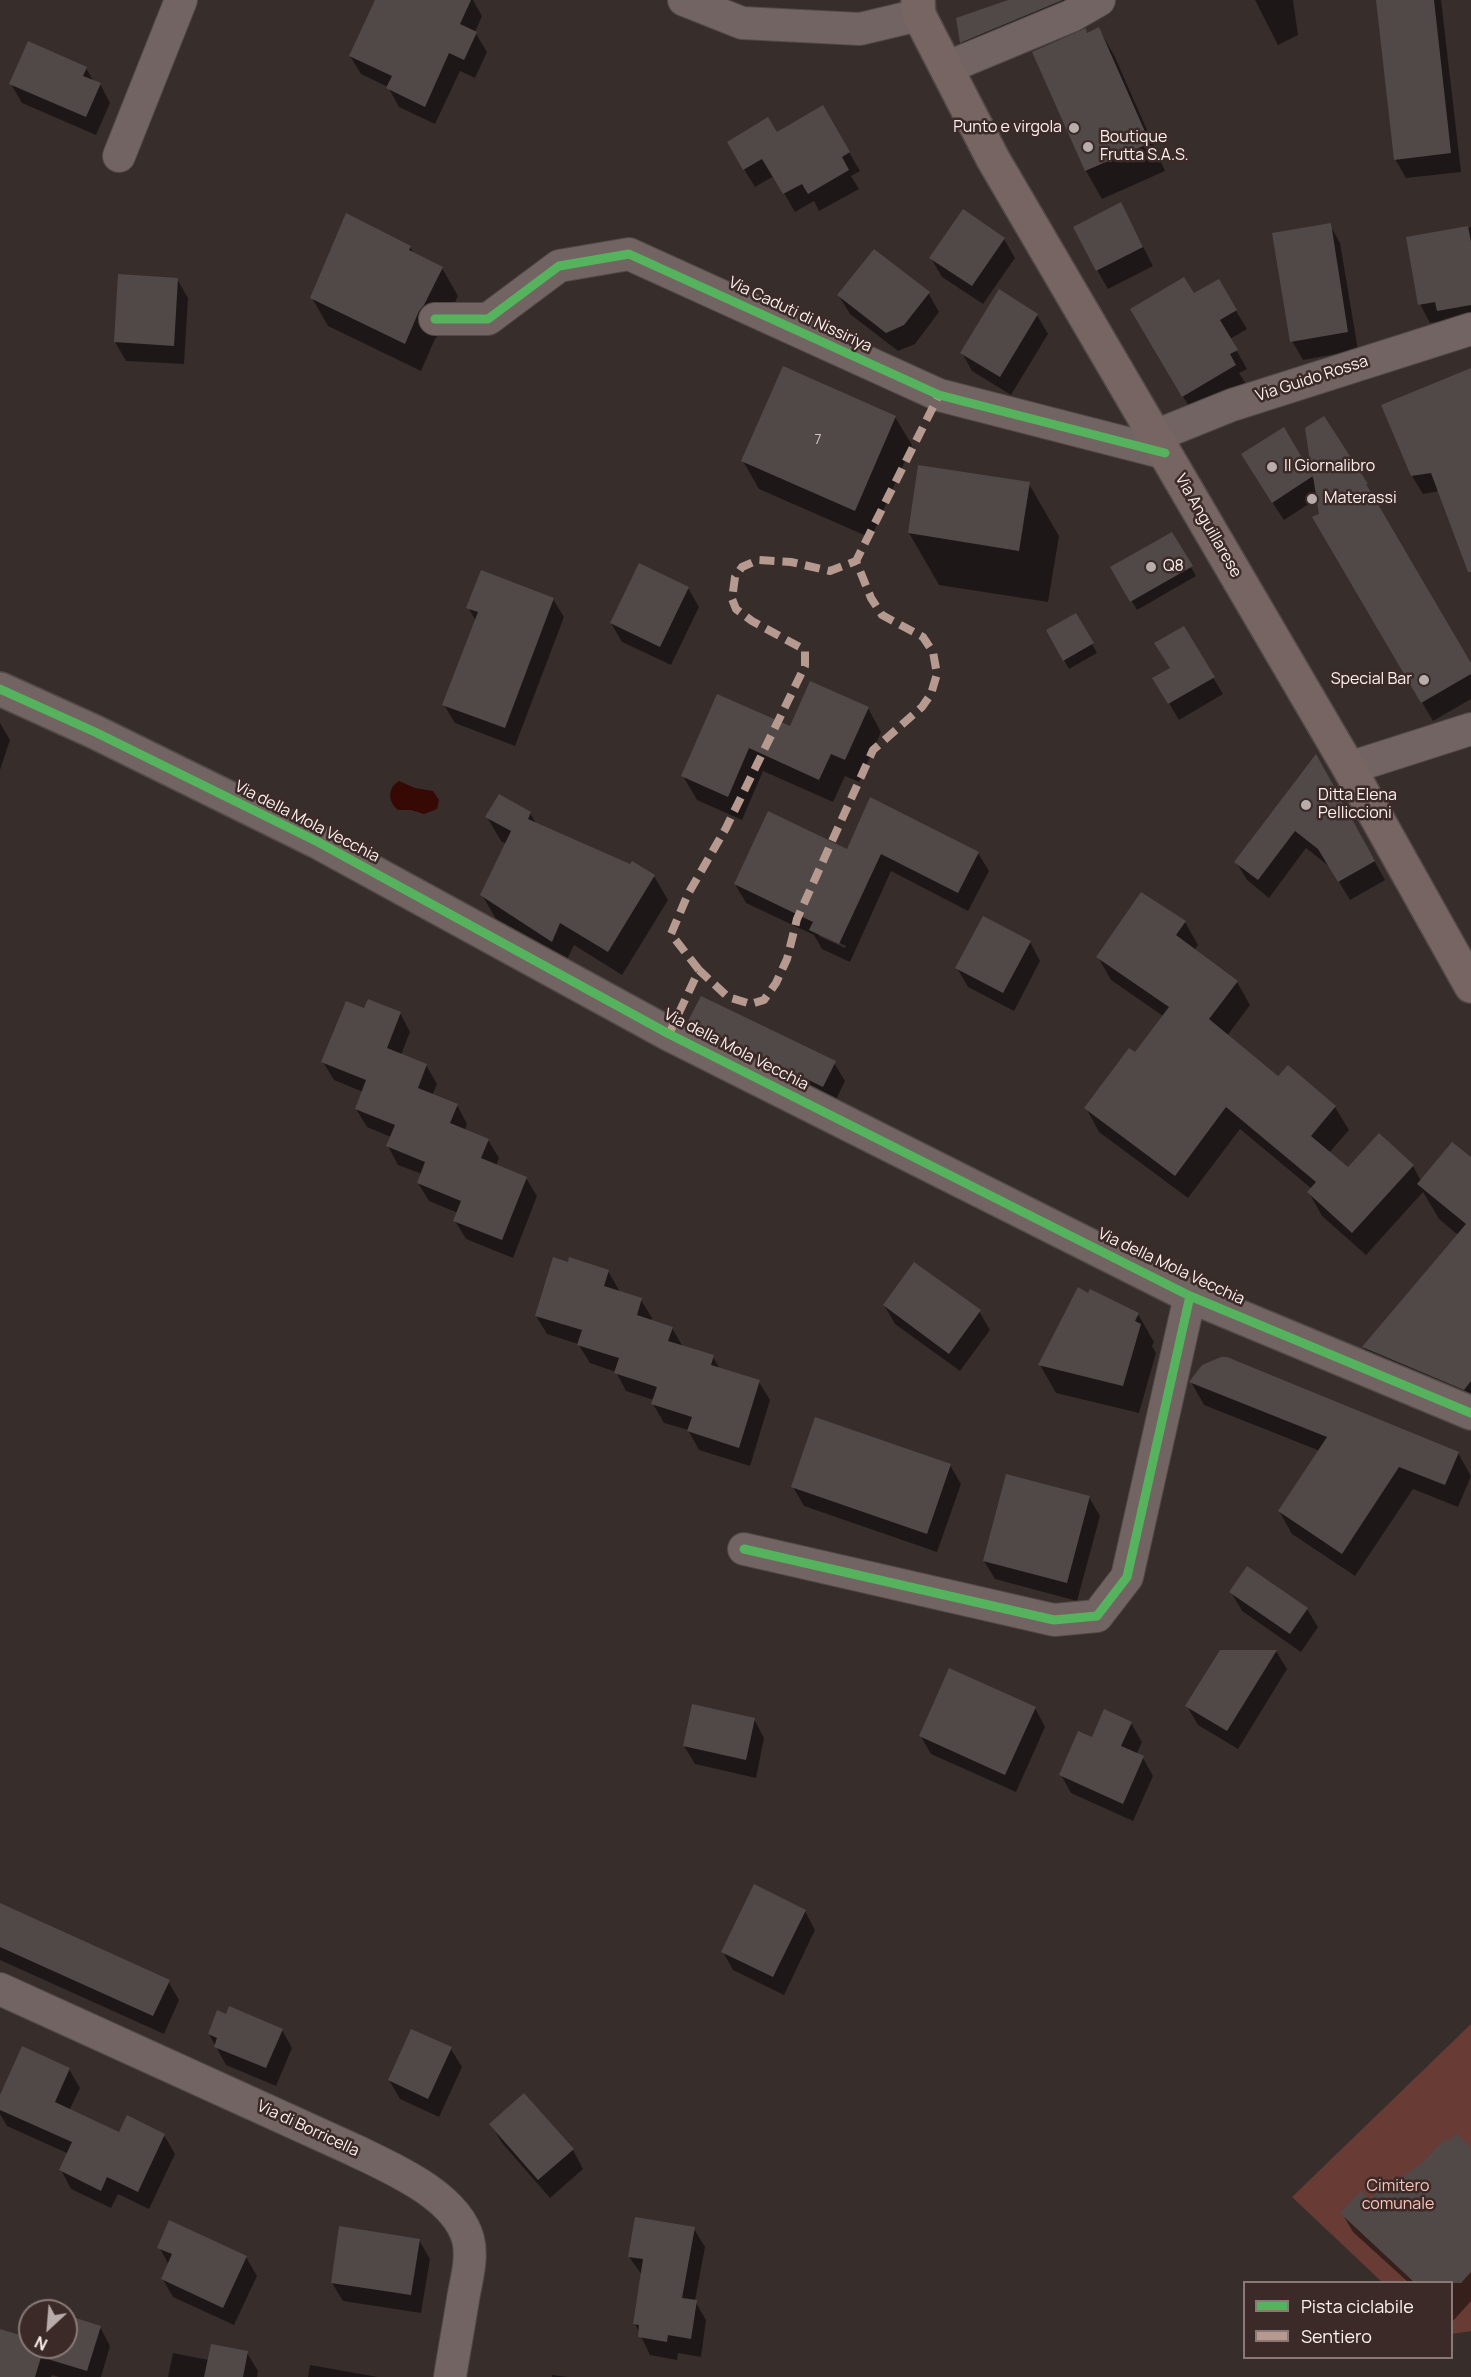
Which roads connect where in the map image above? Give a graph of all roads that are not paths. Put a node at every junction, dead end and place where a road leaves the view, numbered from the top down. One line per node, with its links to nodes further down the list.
1 (181, 0): 6 (street)
2 (684, 0): 4 (street)
3 (1099, 0): 5 (street)
4 (918, 7): 5 (main road, Via Anguillarese)
5 (946, 68): 9 (main road, Via Anguillarese)
6 (118, 156)
7 (435, 319): 9 (street, Via Caduti di Nissiriya)
8 (1471, 329): 9 (street, Via Guido Rossa)
9 (1160, 445): 12 (main road, Via Anguillarese)
10 (0, 689): 14 (street, Via della Mola Vecchia)
11 (1471, 729): 12 (street)
12 (1349, 768): 13 (main road, Via Anguillarese)
13 (1471, 986)
14 (1190, 1296): 15 (street, Via della Mola Vecchia); 16 (street)
15 (1471, 1413)
16 (744, 1549)
17 (0, 1989): 18 (street, Via di Borricella)
18 (450, 2377)

